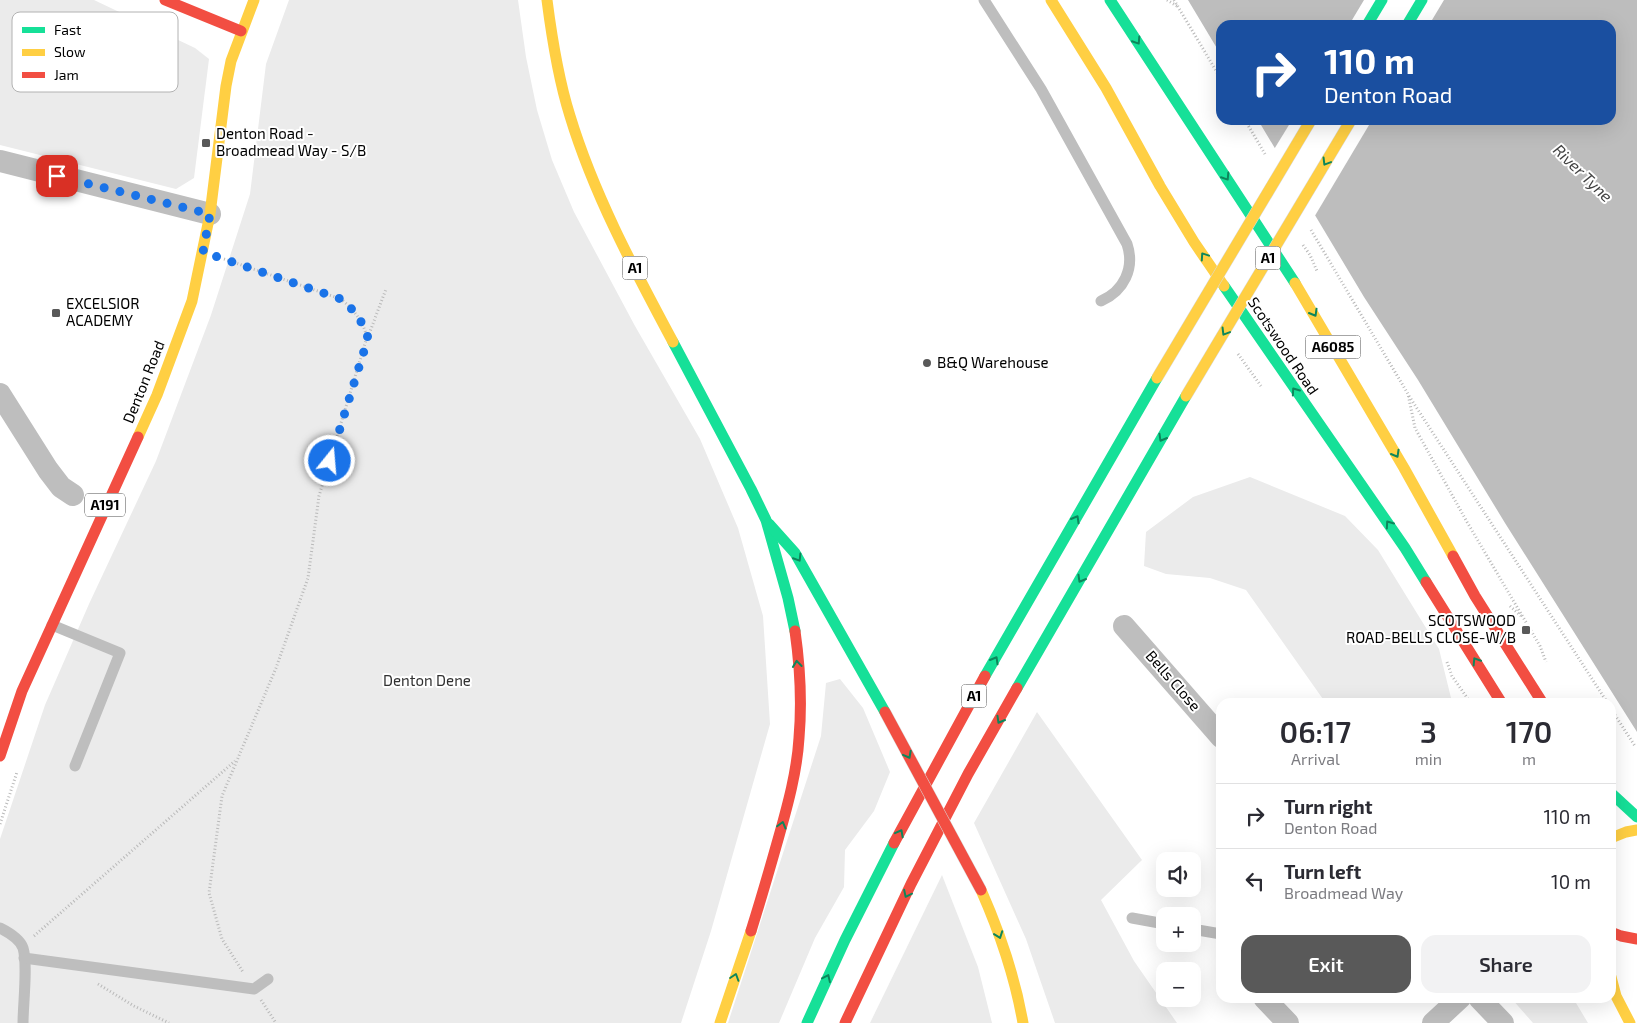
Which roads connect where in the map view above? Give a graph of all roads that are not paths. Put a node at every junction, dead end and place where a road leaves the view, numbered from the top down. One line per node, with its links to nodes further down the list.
1 (165, 0): 11 (main road)
2 (254, 0): 11 (main road, Denton Road / A191)
3 (548, 0): 19 (main road, A1)
4 (984, 0): 16 (lane)
5 (1051, 0): 22 (main road, Scotswood Road, one-way to 5)
6 (1110, 0): 23 (main road, A6085, one-way to 23)
7 (1382, 0): 9 (main road)
8 (1422, 0): 10 (main road)
9 (1370, 20)
10 (1410, 20)
11 (241, 31): 15 (main road, Denton Road / A191)
12 (1308, 125): 46 (main road, A1, one-way to 12, bridge)
13 (1348, 125): 47 (main road, A1, one-way to 47, bridge)
14 (0, 161): 15 (street)
15 (210, 214): 20 (main road, Denton Road / A191)
16 (1100, 302)
17 (0, 394): 18 (street)
18 (73, 495)
19 (766, 520): 45 (main road, A1, one-way to 19); 48 (main road, A1, one-way to 48, bridge)
20 (52, 625): 25 (main road, Denton Road / A191); 26 (lane)
21 (1124, 626): 24 (street, Bells Close)
22 (1499, 698)
23 (1539, 698)
24 (1216, 731)
25 (0, 756)
26 (75, 766)
27 (1616, 798): 28 (main road)
28 (1637, 817)
29 (1637, 830): 30 (main road)
30 (1616, 836)
31 (1132, 918): 32 (lane)
32 (1156, 922)
33 (0, 928): 38 (lane)
34 (1201, 931): 35 (lane)
35 (1216, 933)
36 (1616, 934): 37 (main road)
37 (1637, 939)
38 (24, 952): 39 (lane); 44 (lane)
39 (268, 979)
40 (1616, 996): 52 (main road)
41 (1269, 1003): 49 (street)
42 (1455, 1003): 50 (street)
43 (1484, 1003): 51 (street)
44 (22, 1023)
45 (720, 1023)
46 (807, 1023)
47 (845, 1023)
48 (1023, 1023)
49 (1288, 1023)
50 (1433, 1023)
51 (1504, 1023)
52 (1630, 1023)

